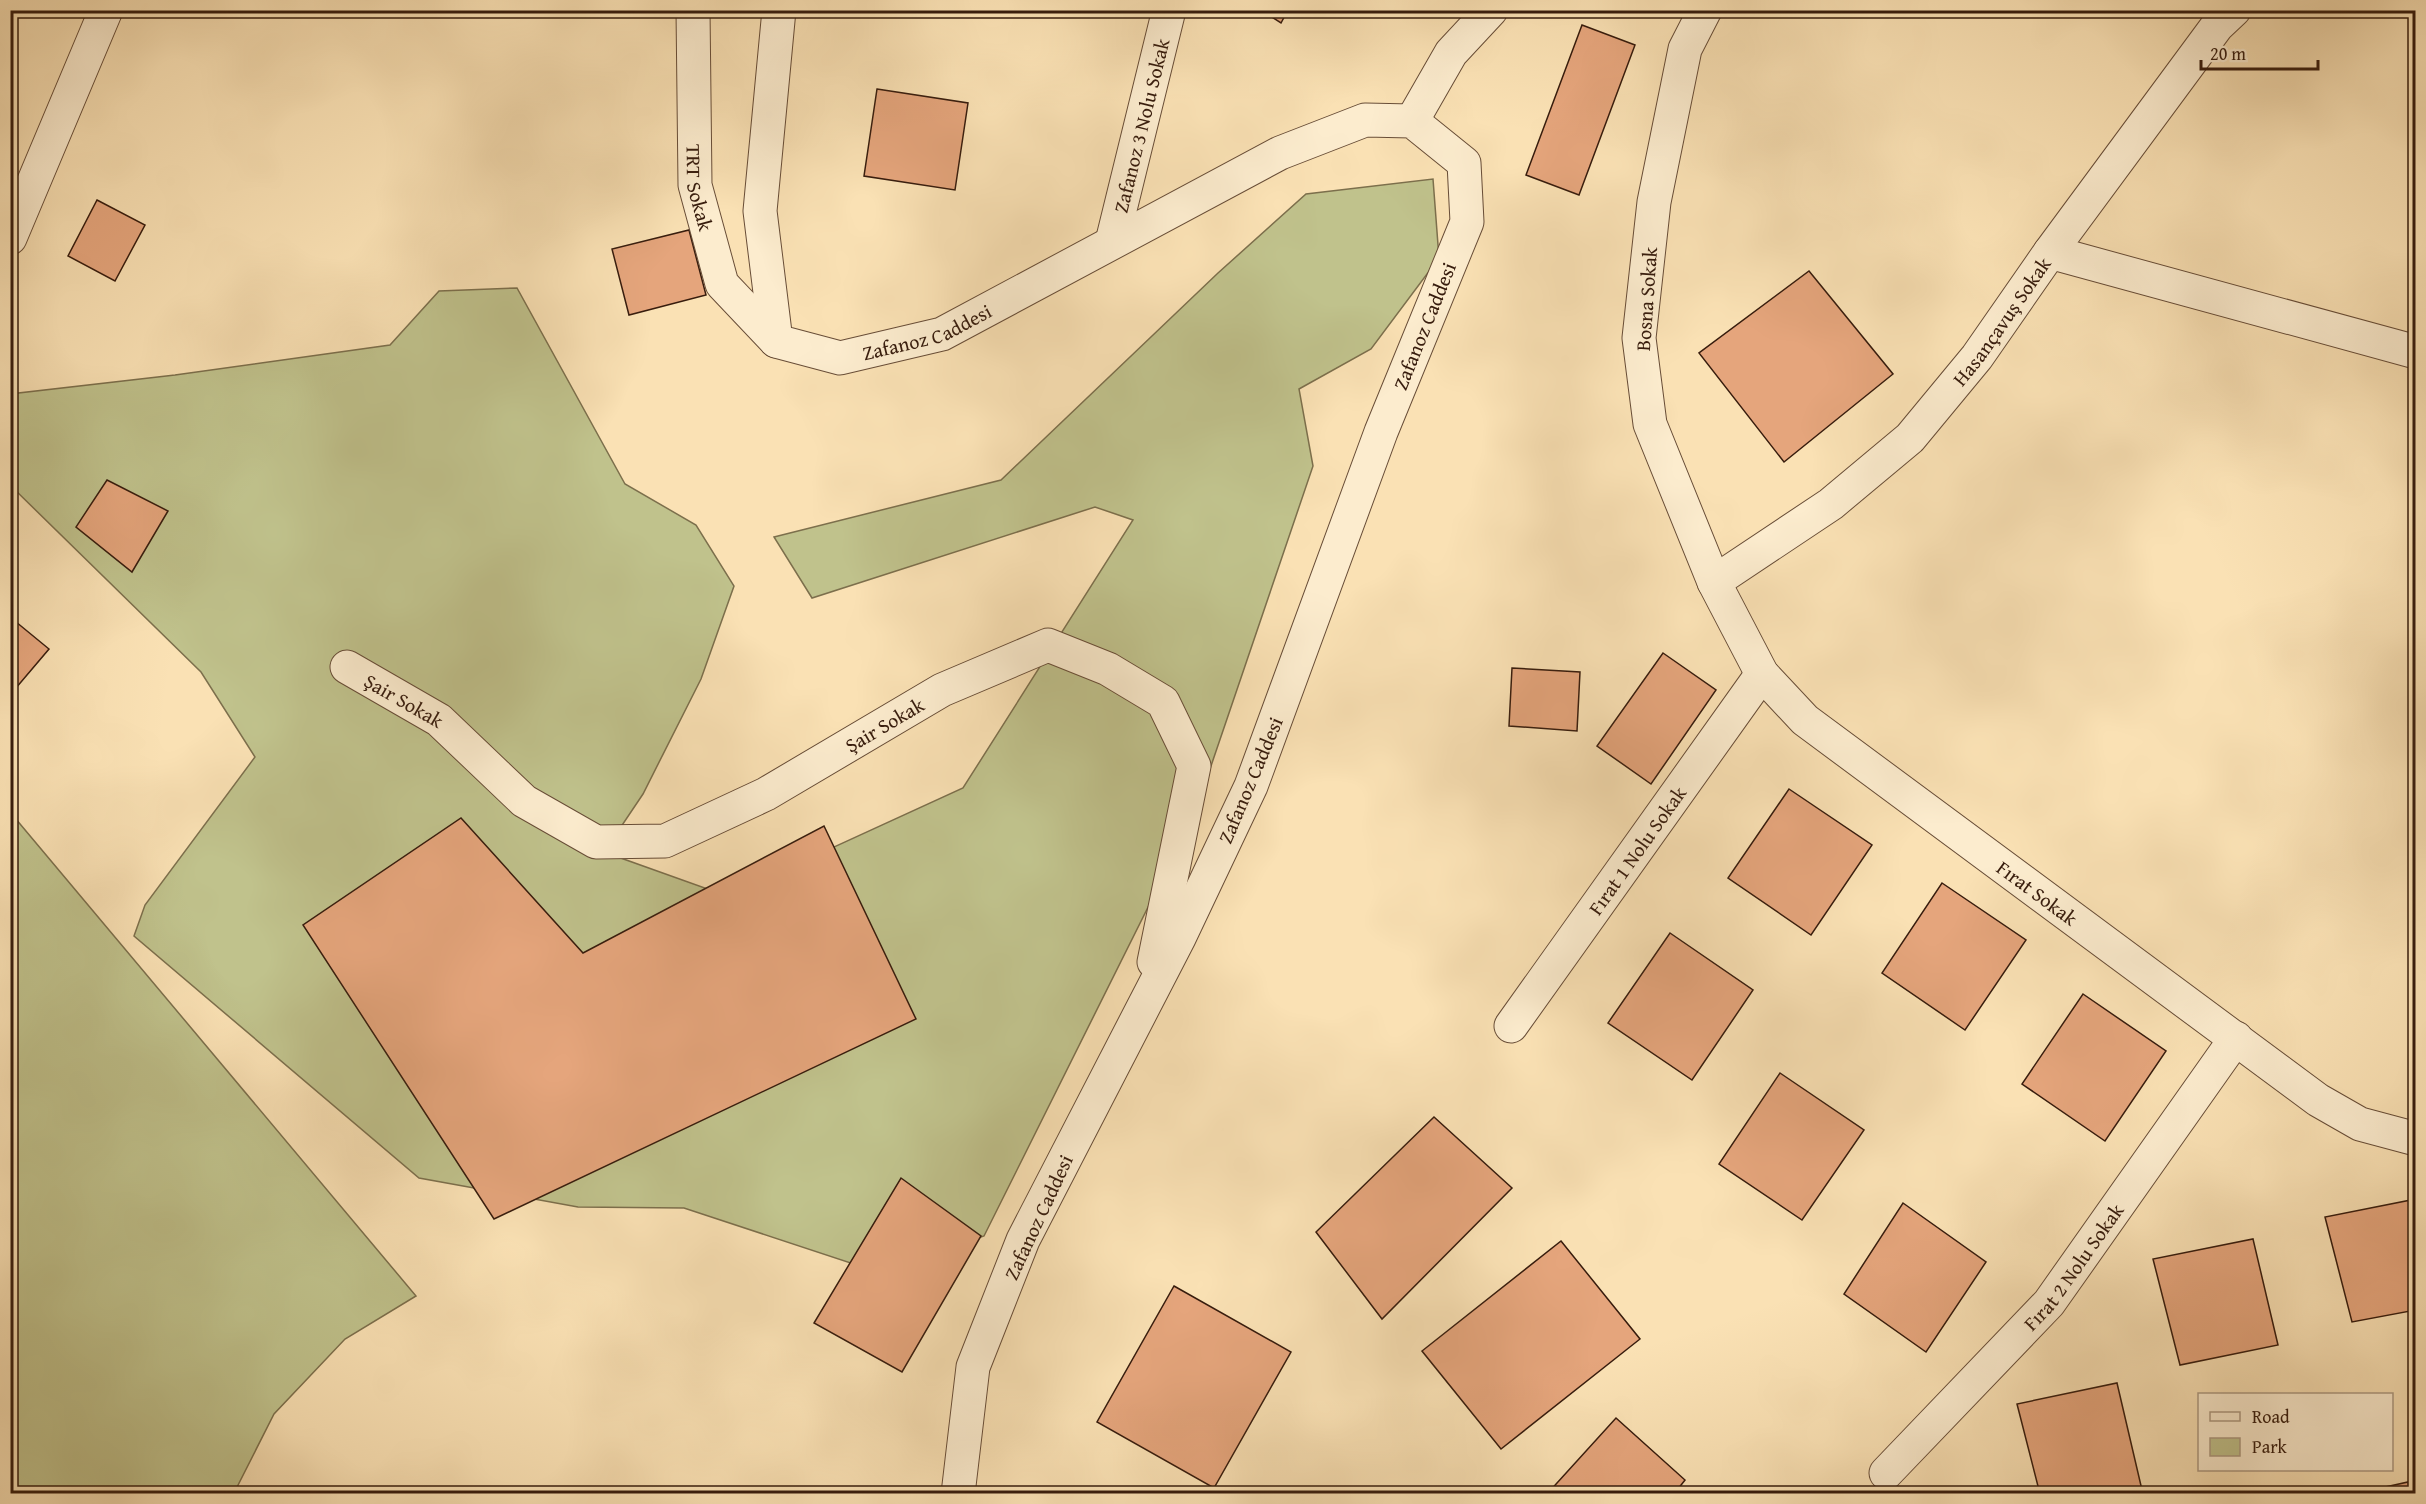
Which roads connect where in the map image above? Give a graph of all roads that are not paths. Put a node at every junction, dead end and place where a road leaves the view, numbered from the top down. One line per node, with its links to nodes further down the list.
1 (106, 10): 9 (street)
2 (693, 10): 12 (street, TRT Sokak)
3 (779, 10): 12 (street)
4 (1169, 10): 10 (street, Zafanoz 3 Nolu Sokak)
5 (1491, 10): 8 (street)
6 (1705, 10): 14 (street, Bosna Sokak)
7 (2234, 10): 11 (street)
8 (1413, 121): 10 (street, Zafanoz Caddesi); 17 (street, Zafanoz Caddesi)
9 (10, 238)
10 (1112, 242): 12 (street, Zafanoz Caddesi)
11 (2050, 252): 13 (street, Hasançavuş Sokak); 14 (street, Hasançavuş Sokak)
12 (776, 341)
13 (2415, 352)
14 (1714, 582): 16 (street, Fırat Sokak)
15 (347, 668): 17 (street, Şair Sokak)
16 (1761, 674): 18 (street, Fırat 1 Nolu Sokak); 19 (street, Fırat Sokak)
17 (1146, 1002): 22 (street, Zafanoz Caddesi)
18 (1511, 1026)
19 (2236, 1038): 20 (street, Fırat Sokak); 21 (street, Fırat 2 Nolu Sokak)
20 (2415, 1139)
21 (1886, 1473)
22 (958, 1494)

